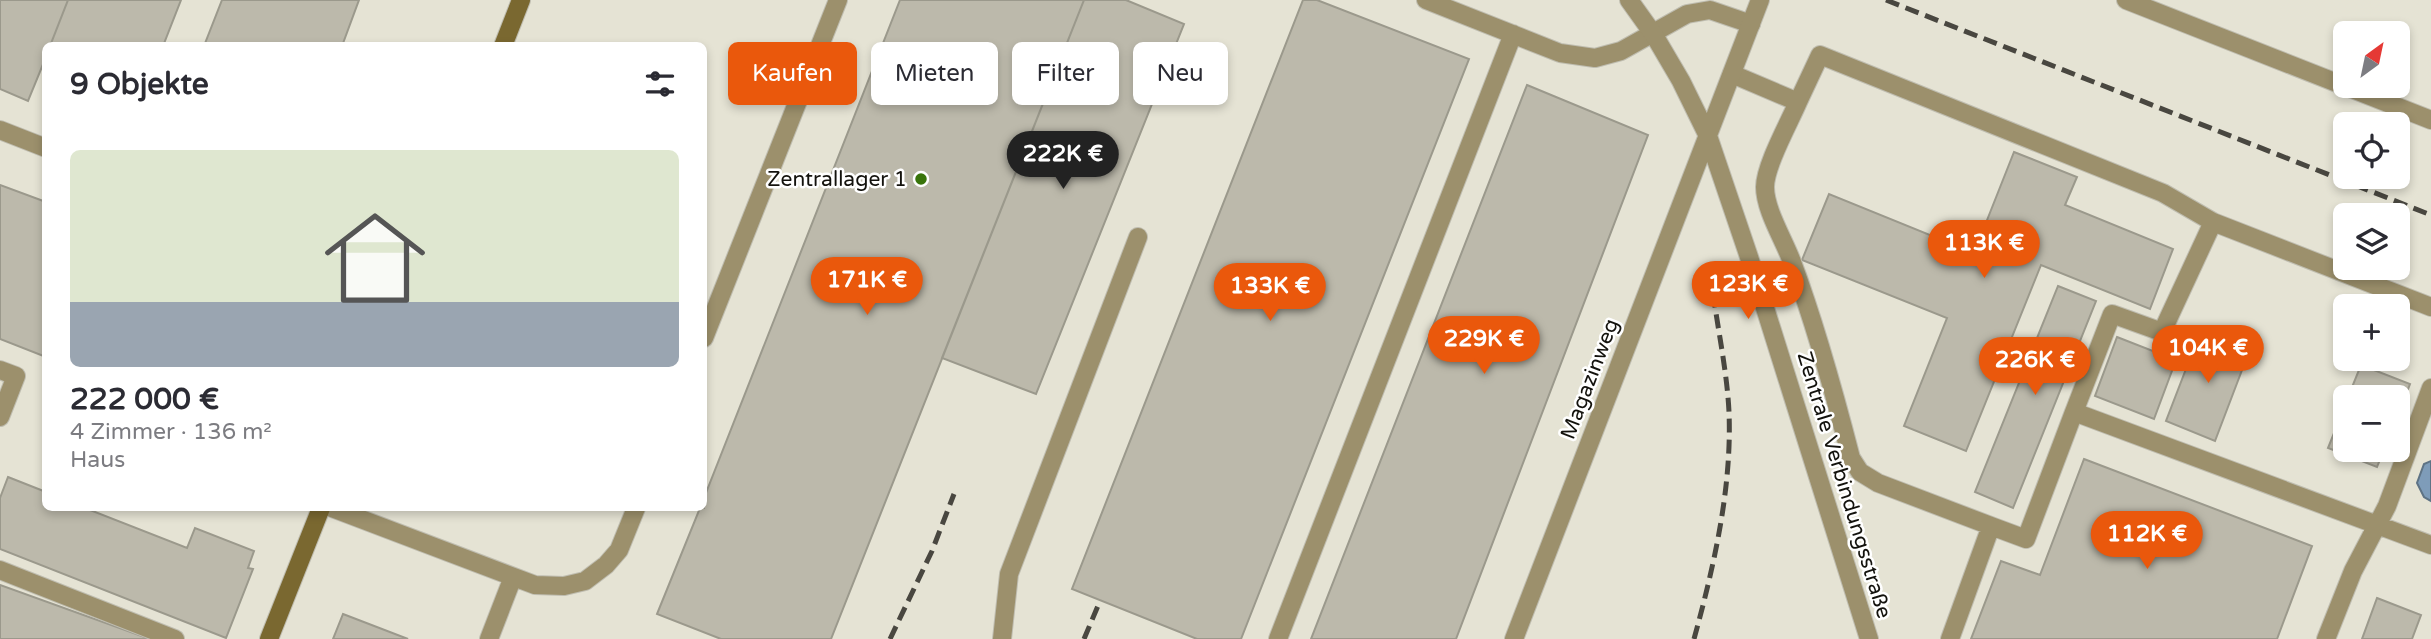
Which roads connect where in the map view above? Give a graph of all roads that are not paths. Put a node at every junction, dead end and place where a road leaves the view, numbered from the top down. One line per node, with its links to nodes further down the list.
1 (521, 0): 10 (street)
2 (838, 0): 20 (street)
3 (1426, 0): 8 (street)
4 (1629, 0): 9 (street, Zentrale Verbindungsstraße)
5 (1760, 0): 7 (street, Magazinweg)
6 (2126, 0): 13 (street)
7 (1751, 24): 9 (street); 11 (street, Magazinweg)
8 (1513, 34): 9 (street); 37 (street)
9 (1654, 34): 15 (street, Zentrale Verbindungsstraße)
10 (505, 42)
11 (1732, 74): 12 (street); 15 (street, Magazinweg)
12 (1798, 102): 17 (street); 29 (street)
13 (2429, 115)
14 (0, 130): 16 (street)
15 (1708, 136): 38 (street, Magazinweg); 39 (street, Zentrale Verbindungsstraße)
16 (42, 146)
17 (2213, 222): 19 (street); 23 (street)
18 (1138, 237): 36 (street)
19 (2431, 307)
20 (707, 330)
21 (0, 370): 24 (street)
22 (2431, 388): 28 (street)
23 (2074, 412): 28 (street); 29 (street)
24 (0, 417)
25 (320, 511): 34 (street)
26 (340, 511): 32 (street)
27 (635, 511): 32 (street)
28 (2376, 525): 30 (street); 41 (street)
29 (1991, 526): 40 (street)
30 (2431, 545)
31 (0, 570): 33 (street)
32 (513, 576): 35 (street)
33 (175, 639)
34 (269, 639)
35 (489, 639)
36 (1002, 639)
37 (1278, 639)
38 (1514, 639)
39 (1869, 639)
40 (1950, 639)
41 (2326, 639)

